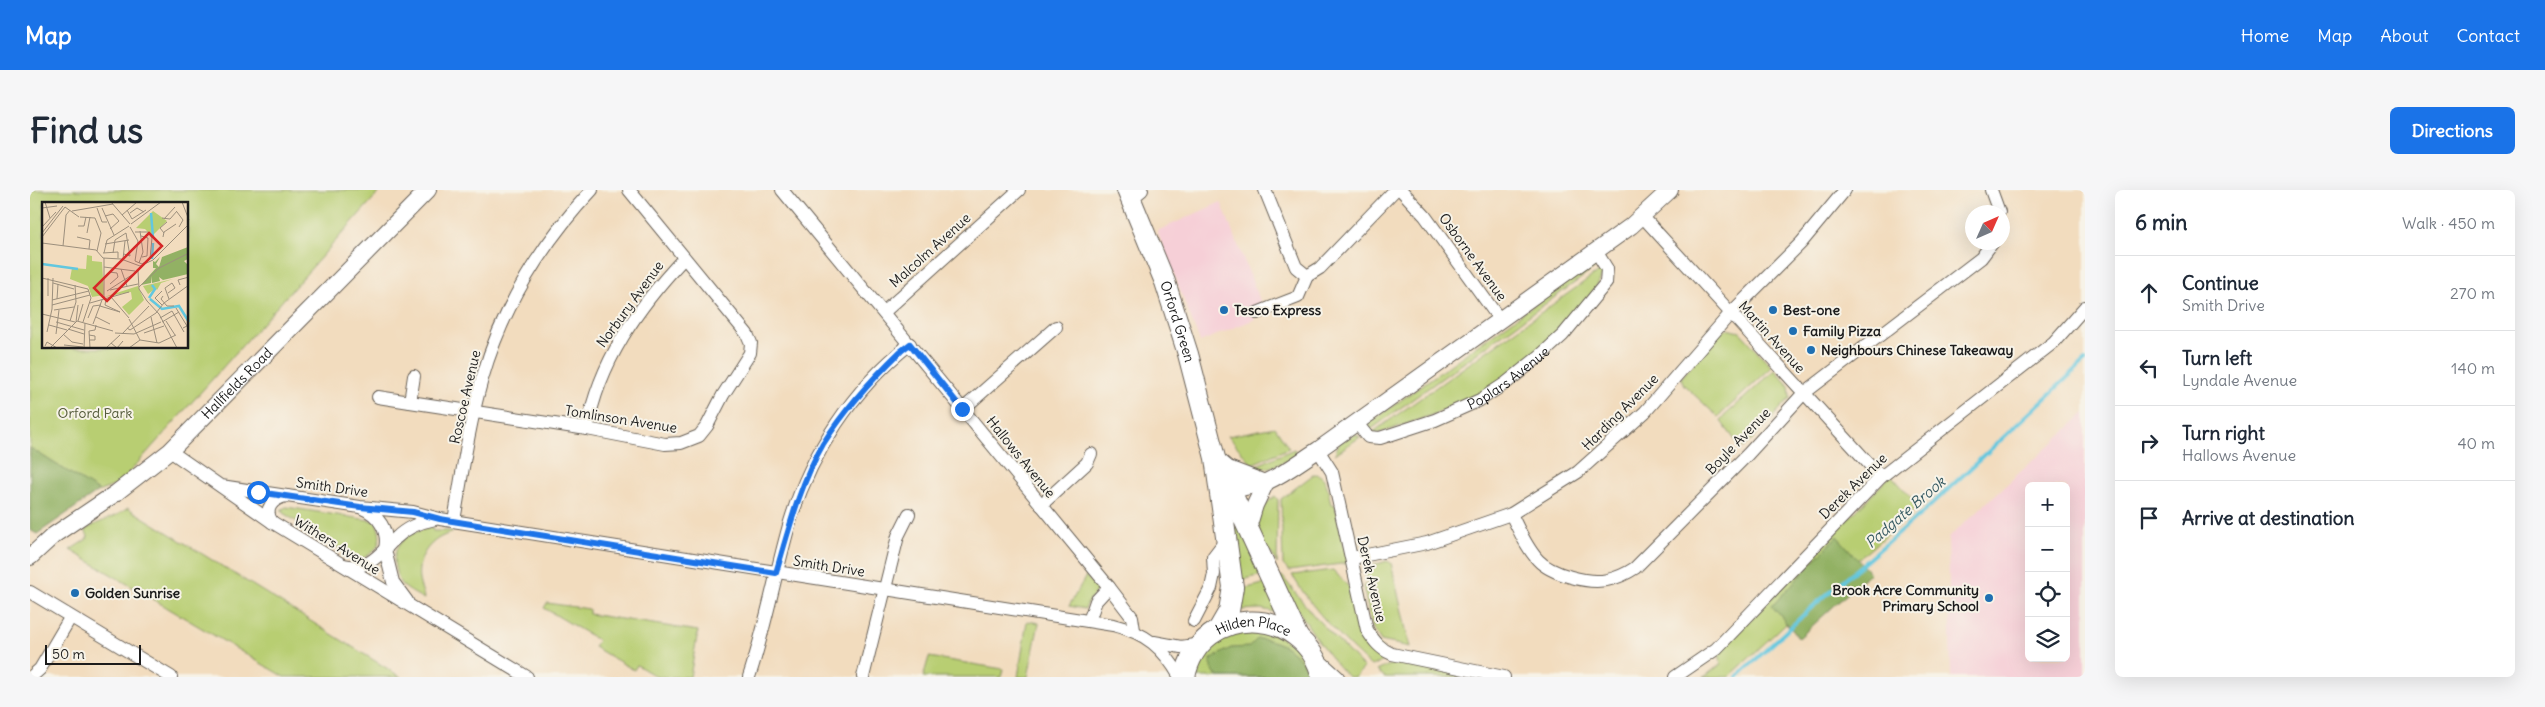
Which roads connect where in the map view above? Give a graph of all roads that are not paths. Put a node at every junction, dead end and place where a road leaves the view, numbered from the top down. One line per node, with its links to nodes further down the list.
1 (428, 190): 35 (street, Hallfields Road)
2 (592, 190): 31 (street, Roscoe Avenue)
3 (629, 190): 17 (street, Tomlinson Avenue)
4 (782, 190): 20 (street, Hallows Avenue)
5 (1019, 190): 20 (street, Malcolm Avenue)
6 (1265, 190): 18 (street)
7 (1395, 190): 18 (street)
8 (1401, 190): 23 (street, Osborne Avenue)
9 (1670, 190): 14 (street)
10 (1845, 190): 22 (street, Harding Avenue)
11 (1991, 190): 13 (street)
12 (1133, 193): 37 (main road, Orford Green)
13 (1996, 205)
14 (1642, 216): 16 (street); 22 (street, Martin Avenue)
15 (1987, 250): 27 (street, Boyle Avenue)
16 (1596, 251): 23 (street); 32 (street, Poplars Avenue)
17 (684, 258): 33 (street, Norbury Avenue); 33 (street, Tomlinson Avenue)
18 (1306, 276): 21 (street)
19 (2085, 307): 38 (street, Derek Avenue)
20 (884, 312): 25 (street, Hallows Avenue)
21 (1257, 312)
22 (1730, 314): 27 (street, Martin Avenue); 47 (street, Harding Avenue)
23 (1500, 320): 32 (street)
24 (1056, 327): 30 (street)
25 (910, 344): 30 (street, Hallows Avenue); 57 (street)
26 (414, 376): 29 (street)
27 (1803, 394): 38 (street, Martin Avenue); 47 (street, Boyle Avenue)
28 (378, 397): 29 (street, Tomlinson Avenue)
29 (410, 402): 31 (street, Tomlinson Avenue)
30 (962, 409): 43 (street, Hallows Avenue)
31 (475, 413): 33 (street, Tomlinson Avenue); 49 (street, Roscoe Avenue)
32 (1356, 422): 34 (street)
33 (587, 429)
34 (1318, 450): 39 (street); 55 (street, Derek Avenue)
35 (170, 451): 40 (street, Withers Avenue); 54 (street, Hallfields Road)
36 (1091, 454): 43 (street)
37 (1216, 458): 39 (street); 41 (main road, Orford Green); 45 (main road, Orford Green)
38 (1881, 477): 81 (street, Derek Avenue)
39 (1264, 482): 41 (street); 51 (street)
40 (221, 486): 42 (street, Smith Drive); 50 (street, Withers Avenue)
41 (1232, 492): 45 (street); 51 (main road, Orford Green)
42 (287, 496): 44 (street, Smith Drive); 50 (street)
43 (1041, 505): 58 (street, Hallows Avenue)
44 (360, 507): 48 (street, Smith Drive); 53 (street, Withers Avenue)
45 (1222, 510): 52 (main road, Orford Green)
46 (909, 514): 59 (street)
47 (1511, 514): 55 (street, Harding Avenue)
48 (438, 519): 49 (street, Smith Drive); 53 (street, Smith Drive)
49 (454, 521): 57 (street, Smith Drive)
50 (272, 522): 56 (street, Withers Avenue)
51 (1248, 528): 67 (main road, Orford Green)
52 (1226, 540): 63 (street); 66 (main road, Orford Green)
53 (385, 550): 56 (street, Smith Drive); 61 (street, Withers Avenue)
54 (30, 557)
55 (1352, 558): 80 (street, Derek Avenue)
56 (341, 564): 61 (street, Withers Avenue)
57 (776, 573): 59 (street, Smith Drive); 74 (street)
58 (1109, 587): 64 (street); 65 (street, Hallows Avenue)
59 (884, 589): 64 (street, Smith Drive); 75 (street)
60 (30, 592): 62 (street)
61 (416, 609): 73 (street, Withers Avenue)
62 (70, 618): 71 (street); 72 (street)
63 (1194, 621)
64 (1089, 622): 65 (street, Smith Drive)
65 (1134, 630): 68 (street, Smith Drive)
66 (1218, 630): 67 (main road, Hilden Place); 69 (main road, Hilden Place)
67 (1298, 636): 70 (main road, Hilden Place)
68 (1154, 642): 69 (street, Smith Drive); 76 (street, Smith Drive)
69 (1201, 644): 77 (main road, Hilden Place)
70 (1314, 655): 78 (main road, Hilden Place); 79 (street)
71 (31, 677)
72 (171, 677)
73 (527, 677)
74 (749, 677)
75 (863, 677)
76 (1180, 677)
77 (1185, 677)
78 (1322, 677)
79 (1338, 677)
80 (1504, 677)
81 (1675, 677)

